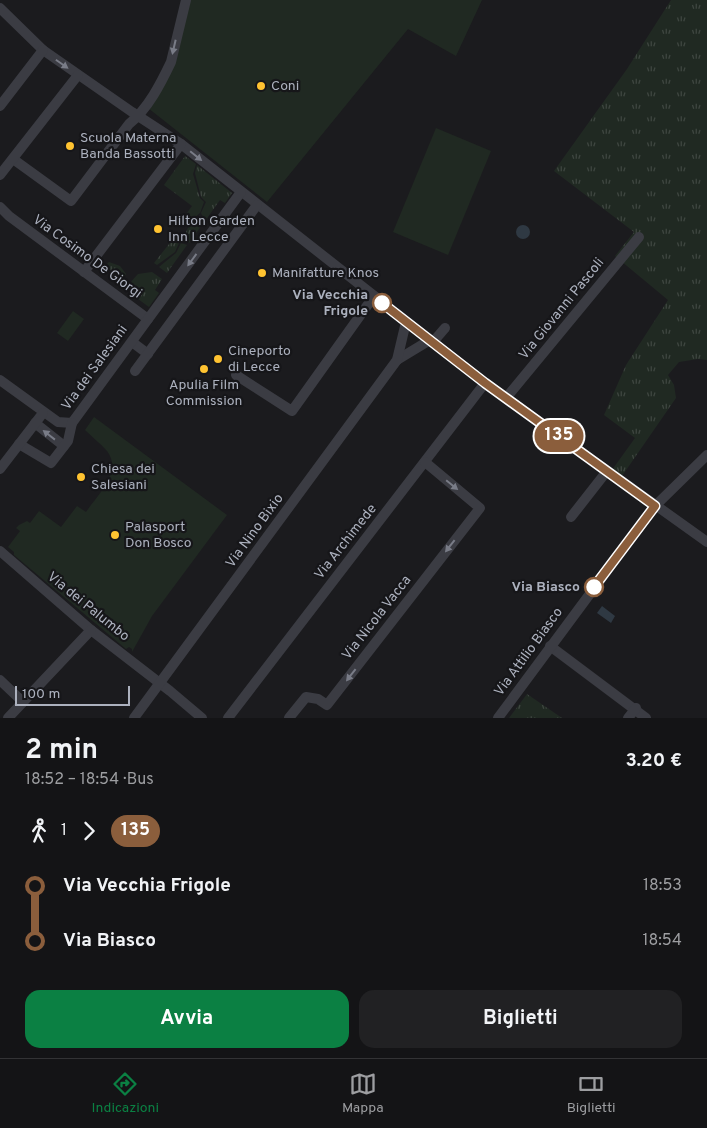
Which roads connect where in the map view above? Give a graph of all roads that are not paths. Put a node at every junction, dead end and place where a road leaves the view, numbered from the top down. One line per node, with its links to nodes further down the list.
1 (186, 0): 6 (street, one-way to 6)
2 (0, 8): 3 (street)
3 (43, 50): 4 (street, one-way to 4); 5 (street)
4 (78, 75): 6 (street); 8 (street)
5 (0, 106)
6 (139, 116): 7 (street); 8 (street)
7 (181, 144): 10 (street, one-way to 10); 15 (street)
8 (13, 159): 9 (street)
9 (1, 175)
10 (241, 192): 11 (street); 17 (street, Via dei Salesiani, one-way to 17)
11 (257, 205): 16 (street); 22 (street)
12 (0, 207): 13 (street, Via Cosimo De Giorgi)
13 (4, 215): 15 (street, Via Cosimo De Giorgi)
14 (639, 237): 28 (street, Via Giovanni Pascoli)
15 (84, 272): 17 (street, Via Cosimo De Giorgi)
16 (374, 296): 18 (street); 25 (street)
17 (148, 319): 21 (street, Via dei Salesiani)
18 (406, 322): 20 (street); 23 (street, Via Nino Bixio)
19 (445, 328): 20 (street, Via Nino Bixio)
20 (431, 341): 23 (street, Via Nino Bixio); 27 (street)
21 (132, 342): 22 (street); 30 (street, Via dei Salesiani)
22 (148, 354): 24 (street)
23 (397, 360): 45 (street, Via Nino Bixio)
24 (135, 371)
25 (236, 375)
26 (0, 380): 29 (street)
27 (485, 383): 28 (street); 35 (street, Via Archimede)
28 (506, 398): 37 (street)
29 (43, 413): 30 (street, Via dei Salesiani); 31 (street, Via dei Salesiani)
30 (72, 423): 33 (street)
31 (35, 424): 32 (street, Via dei Salesiani); 33 (street, one-way to 31)
32 (19, 444): 33 (street); 36 (street, Via dei Salesiani)
33 (64, 446)
34 (707, 455): 38 (street, Via Attilio Biasco)
35 (425, 462): 51 (street, Via Archimede); 52 (street, Via Nicola Vacca, one-way to 52)
36 (0, 469)
37 (607, 471): 38 (street); 39 (street)
38 (655, 506): 40 (street); 43 (street, Via Attilio Biasco)
39 (571, 518)
40 (707, 542)
41 (2, 557): 42 (street, Via dei Palumbo)
42 (91, 630): 45 (street, Via dei Palumbo); 46 (street)
43 (550, 646): 47 (street); 53 (street, Via Attilio Biasco)
44 (0, 680): 46 (street)
45 (160, 683): 49 (street, Via Nino Bixio); 50 (street, Via dei Palumbo)
46 (23, 702): 48 (street)
47 (636, 708): 54 (street); 55 (street)
48 (8, 718)
49 (134, 718)
50 (202, 718)
51 (228, 718)
52 (289, 718)
53 (498, 718)
54 (628, 718)
55 (646, 718)

